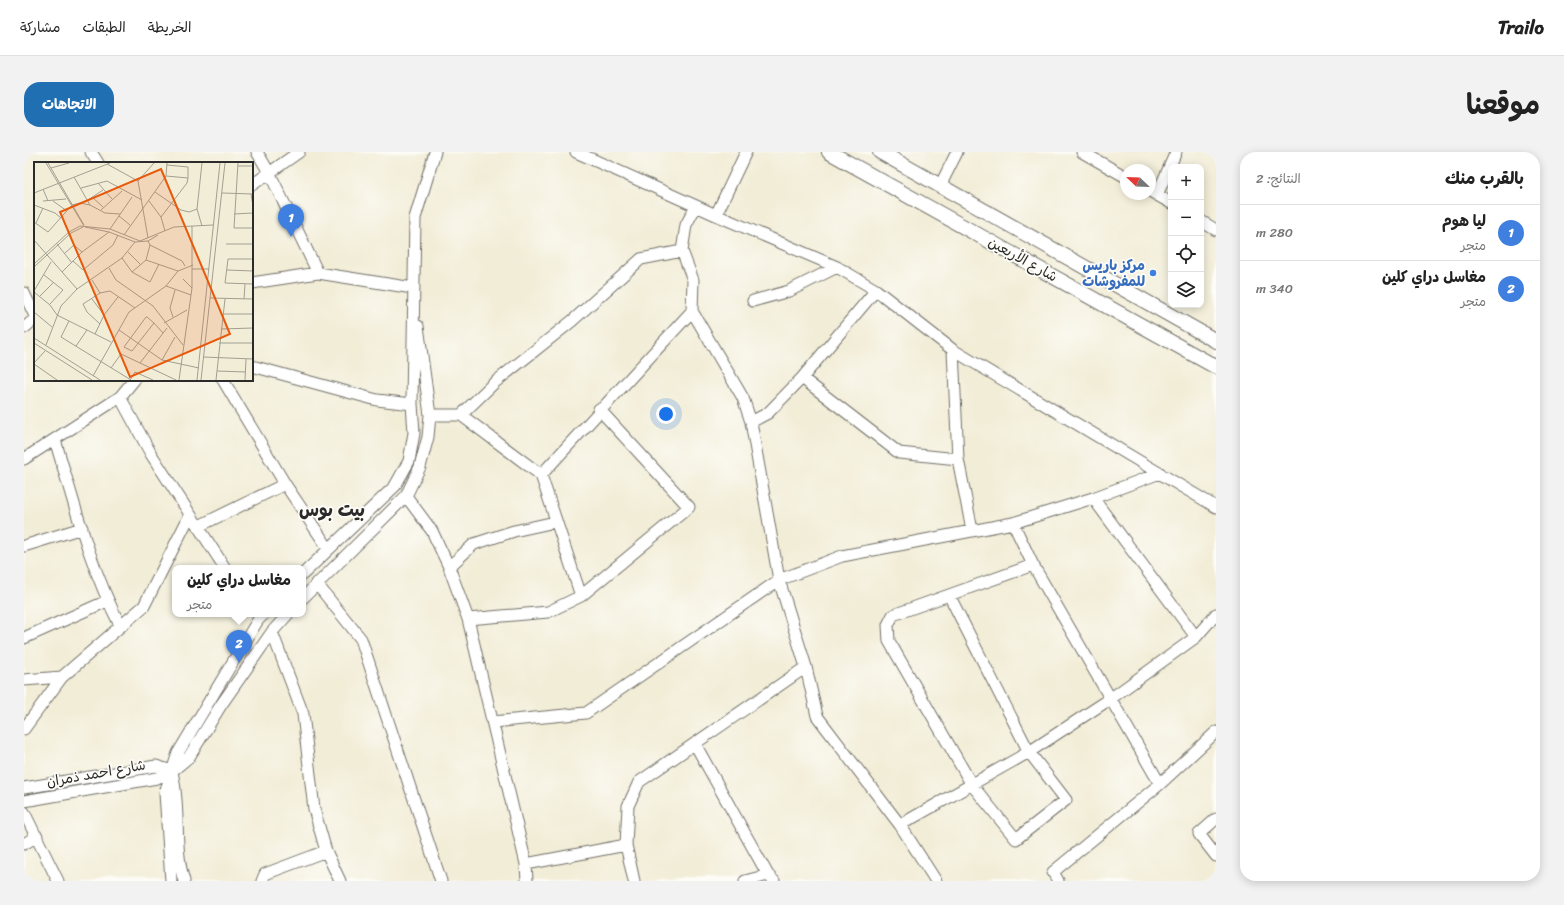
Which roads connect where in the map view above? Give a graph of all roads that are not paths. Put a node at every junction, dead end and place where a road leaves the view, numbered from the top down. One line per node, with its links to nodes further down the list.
1 (92, 152): 12 (street)
2 (257, 152): 13 (street)
3 (299, 152): 13 (street)
4 (435, 152): 28 (street)
5 (576, 152): 20 (street)
6 (746, 152): 21 (street)
7 (829, 152): 39 (main road, شارع الأربعين)
8 (880, 152): 16 (main road, شارع الأربعين)
9 (957, 152): 16 (street)
10 (1082, 152): 14 (street)
11 (1176, 152): 17 (street)
12 (97, 162)
13 (270, 174): 15 (street); 26 (street)
14 (1120, 174)
15 (253, 184)
16 (940, 186): 36 (main road, شارع الأربعين)
17 (1156, 189)
18 (1156, 194): 19 (street)
19 (1168, 201)
20 (696, 206): 21 (street); 24 (street)
21 (716, 215): 25 (street)
22 (1204, 223): 23 (street)
23 (1216, 230)
24 (682, 251): 32 (street); 47 (street)
25 (837, 267): 29 (street); 31 (street)
26 (318, 273): 27 (street); 28 (street)
27 (253, 283)
28 (413, 288): 44 (street); 46 (street)
29 (876, 290): 37 (street); 40 (street)
30 (24, 293): 33 (street)
31 (753, 301)
32 (692, 311): 45 (street); 48 (street)
33 (34, 314)
34 (34, 320): 35 (street)
35 (24, 328)
36 (1216, 341)
37 (953, 350): 51 (street); 52 (street)
38 (253, 366): 44 (street)
39 (1216, 367)
40 (802, 378): 48 (street); 51 (street)
41 (133, 381): 43 (street)
42 (224, 381): 54 (street)
43 (120, 397): 49 (street); 58 (street)
44 (412, 404): 65 (street)
45 (599, 409): 53 (street); 74 (street)
46 (430, 415): 47 (street); 55 (street)
47 (461, 415): 53 (street)
48 (752, 422): 70 (street)
49 (55, 440): 50 (street); 62 (street)
50 (24, 459)
51 (958, 459): 63 (street)
52 (1160, 473): 56 (street); 57 (street)
53 (541, 475): 59 (street)
54 (285, 484): 61 (street); 65 (street)
55 (406, 496): 68 (street); 71 (street)
56 (1093, 498): 60 (street); 82 (street)
57 (1216, 507)
58 (190, 515): 61 (street); 80 (street)
59 (555, 522): 68 (street); 74 (street)
60 (1013, 523): 63 (street); 67 (street)
61 (199, 526): 66 (street)
62 (82, 528): 64 (street); 75 (street)
63 (972, 530): 70 (street)
64 (24, 546)
65 (328, 548): 69 (street)
66 (223, 565)
67 (1033, 566): 73 (street); 87 (street)
68 (449, 567): 79 (street)
69 (306, 571)
70 (780, 580): 84 (street); 88 (street)
71 (316, 583): 72 (street); 113 (street)
72 (306, 595)
73 (949, 595): 92 (street); 95 (street)
74 (581, 596): 79 (street)
75 (107, 601): 80 (street); 83 (street)
76 (1216, 614): 82 (street)
77 (258, 617): 93 (street)
78 (285, 617): 81 (street)
79 (468, 619): 88 (street)
80 (120, 625): 85 (street)
81 (272, 632): 93 (street); 104 (street)
82 (1196, 637): 87 (street)
83 (24, 638)
84 (806, 667): 91 (street); 100 (street)
85 (62, 677): 86 (street); 89 (street)
86 (24, 680)
87 (1110, 699): 92 (street); 94 (street)
88 (493, 722): 106 (street)
89 (24, 728)
90 (1216, 732): 94 (street)
91 (695, 744): 103 (street); 107 (street)
92 (1029, 752): 95 (street); 95 (street)
93 (172, 771): 96 (street, شارع احمد ذمران); 97 (street, شارع احمد ذمران); 109 (street); 110 (street)
94 (1160, 784): 118 (street)
95 (972, 785): 100 (street)
96 (24, 788)
97 (24, 801)
98 (24, 812): 101 (street)
99 (1216, 819): 105 (street)
100 (900, 825): 117 (street)
101 (37, 836): 102 (street); 108 (street)
102 (24, 844)
103 (626, 845): 106 (street); 115 (street)
104 (326, 851): 111 (street); 112 (street)
105 (1216, 856)
106 (526, 864): 114 (street)
107 (771, 878): 116 (street)
108 (58, 881)
109 (171, 881)
110 (184, 881)
111 (262, 881)
112 (340, 881)
113 (441, 881)
114 (527, 881)
115 (634, 881)
116 (745, 881)
117 (936, 881)
118 (1058, 881)

